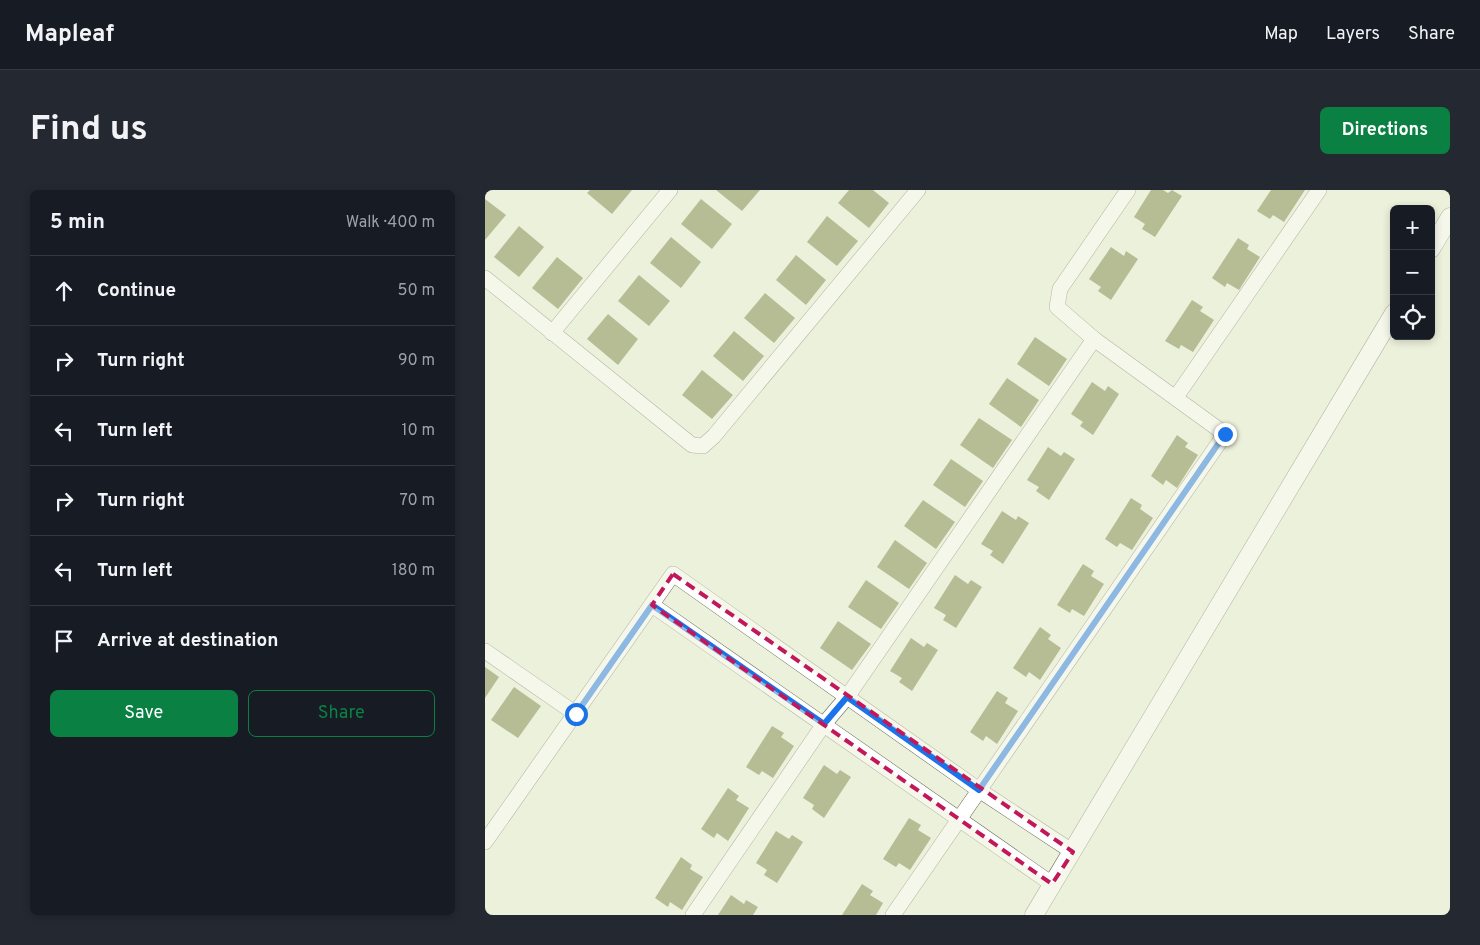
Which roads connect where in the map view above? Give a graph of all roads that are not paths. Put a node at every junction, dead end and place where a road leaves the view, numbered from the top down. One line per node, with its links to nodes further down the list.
1 (918, 190): 9 (street)
2 (1128, 190): 10 (street)
3 (1319, 190): 11 (street)
4 (669, 191): 9 (street)
5 (1450, 217): 6 (street)
6 (1435, 242)
7 (485, 278): 9 (street)
8 (1390, 320): 20 (street)
9 (552, 333)
10 (1094, 339): 11 (street); 14 (street)
11 (1176, 397): 17 (street)
12 (652, 605): 14 (street); 15 (street); 16 (street)
13 (485, 651): 15 (street)
14 (847, 697): 16 (street); 17 (street)
15 (576, 714): 19 (street)
16 (824, 724): 18 (street); 22 (street)
17 (979, 790): 18 (street); 20 (street)
18 (959, 821): 21 (street); 23 (street)
19 (485, 842)
20 (1073, 852): 21 (street)
21 (1053, 884): 24 (street)
22 (693, 915)
23 (893, 915)
24 (1034, 915)

